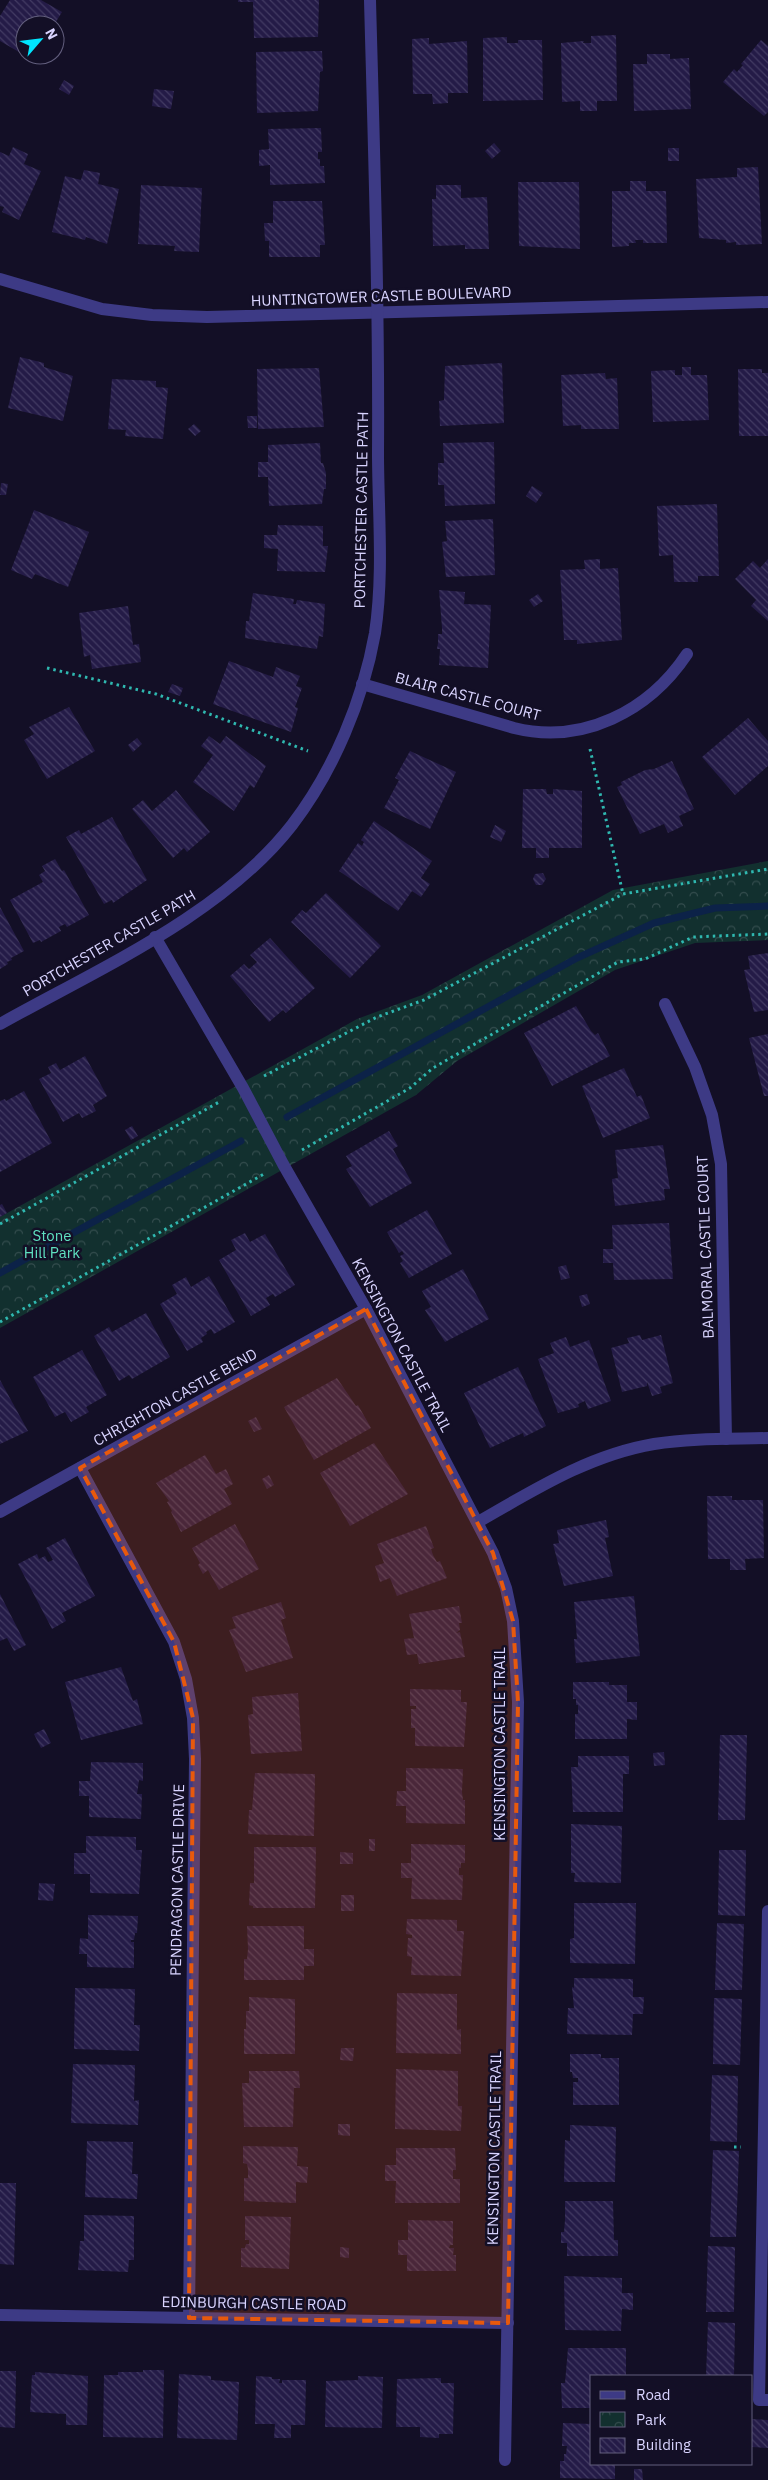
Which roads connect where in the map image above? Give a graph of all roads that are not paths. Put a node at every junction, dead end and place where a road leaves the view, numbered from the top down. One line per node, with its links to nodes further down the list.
1 (370, 0): 4 (street, PORTCHESTER CASTLE PATH)
2 (0, 279): 4 (street, HUNTINGTOWER CASTLE BOULEVARD)
3 (768, 302): 4 (street, HUNTINGTOWER CASTLE BOULEVARD)
4 (379, 312): 6 (street, PORTCHESTER CASTLE PATH)
5 (687, 654): 6 (street, BLAIR CASTLE COURT)
6 (362, 684): 7 (street, PORTCHESTER CASTLE PATH)
7 (155, 937): 9 (street, PORTCHESTER CASTLE PATH); 10 (street, KENSINGTON CASTLE TRAIL)
8 (665, 1004): 12 (street, BALMORAL CASTLE COURT)
9 (0, 1024)
10 (366, 1309): 13 (street, CHRIGHTON CASTLE BEND); 15 (street, KENSINGTON CASTLE TRAIL)
11 (768, 1438): 12 (street)
12 (726, 1439): 15 (street)
13 (80, 1468): 14 (street, CHRIGHTON CASTLE BEND); 19 (street, PENDRAGON CASTLE DRIVE)
14 (0, 1512)
15 (478, 1522): 20 (street, KENSINGTON CASTLE TRAIL)
16 (768, 1910): 17 (street)
17 (766, 2110): 21 (street)
18 (0, 2315): 19 (street, EDINBURGH CASTLE ROAD)
19 (188, 2318): 20 (street, EDINBURGH CASTLE ROAD)
20 (508, 2323): 22 (street, KENSINGTON CASTLE TRAIL)
21 (768, 2400)
22 (505, 2460)

